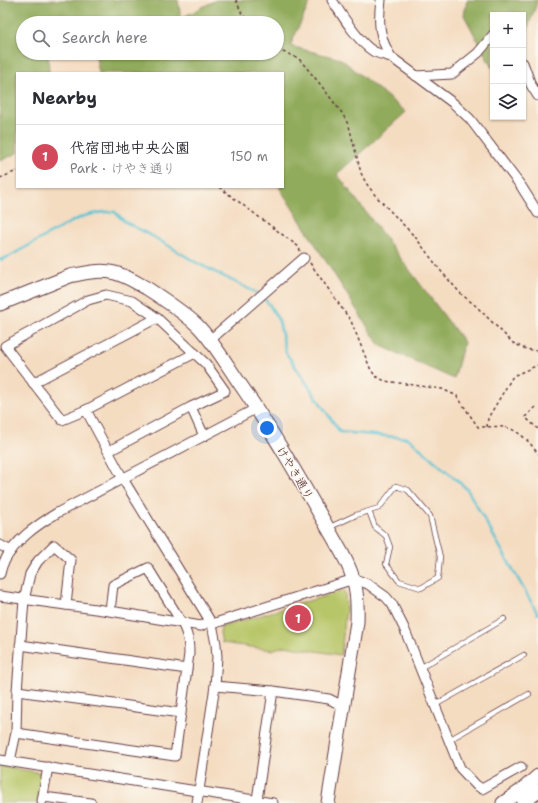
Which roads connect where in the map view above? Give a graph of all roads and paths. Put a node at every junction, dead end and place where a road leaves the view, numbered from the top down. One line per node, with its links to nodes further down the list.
1 (236, 0): 4 (path)
2 (332, 0): 7 (street)
3 (382, 0): 7 (street)
4 (244, 16)
5 (490, 39): 9 (street)
6 (284, 52): 19 (path)
7 (391, 57): 9 (street)
8 (526, 71): 10 (street)
9 (416, 76): 14 (street)
10 (538, 96)
11 (16, 171): 12 (path)
12 (0, 178)
13 (220, 188): 15 (path)
14 (538, 214)
15 (304, 258): 18 (street); 27 (path)
16 (0, 304): 18 (street, けやき通り)
17 (157, 318): 20 (street); 22 (street); 22 (street)
18 (210, 340): 25 (street, けやき通り)
19 (538, 351)
20 (195, 353): 24 (street); 26 (street)
21 (538, 366): 27 (path)
22 (33, 383): 26 (street)
23 (536, 406): 28 (path)
24 (191, 407): 29 (street); 30 (street)
25 (257, 408): 29 (street); 34 (street, けやき通り)
26 (86, 410): 30 (street)
27 (487, 427): 31 (path)
28 (538, 429)
29 (204, 436): 32 (street)
30 (108, 451): 32 (street)
31 (538, 454)
32 (124, 479): 36 (street); 44 (street)
33 (369, 511): 33 (lane); 34 (lane)
34 (328, 528): 38 (street, けやき通り)
35 (0, 545): 36 (street)
36 (11, 551): 37 (street)
37 (0, 574)
38 (354, 579): 44 (street); 48 (street); 55 (street, けやき通り)
39 (0, 596): 40 (street)
40 (24, 600): 41 (street); 41 (street); 46 (street)
41 (66, 605): 42 (street)
42 (110, 611): 45 (street); 45 (street)
43 (504, 619): 48 (lane)
44 (211, 622): 45 (street); 50 (street)
45 (182, 623): 49 (street)
46 (20, 645): 49 (street); 51 (street)
47 (524, 654): 54 (lane)
48 (420, 668): 54 (street)
49 (187, 669): 56 (street)
50 (215, 686): 52 (street); 64 (street)
51 (17, 691): 56 (street); 57 (street)
52 (273, 691): 55 (street); 67 (street)
53 (529, 694): 58 (lane)
54 (435, 705): 58 (street)
55 (344, 706): 71 (street, けやき通り)
56 (181, 713): 57 (street)
57 (16, 733): 60 (street)
58 (449, 740): 62 (street)
59 (0, 760): 60 (street)
60 (10, 761): 61 (street)
61 (48, 767): 64 (street); 66 (street)
62 (521, 767)
63 (538, 776): 72 (street)
64 (199, 791): 67 (street); 69 (street)
65 (538, 791): 73 (street)
66 (42, 800): 68 (street)
67 (257, 800): 70 (street)
68 (91, 803)
69 (197, 803)
70 (273, 803)
71 (328, 803)
72 (503, 803)
73 (523, 803)

